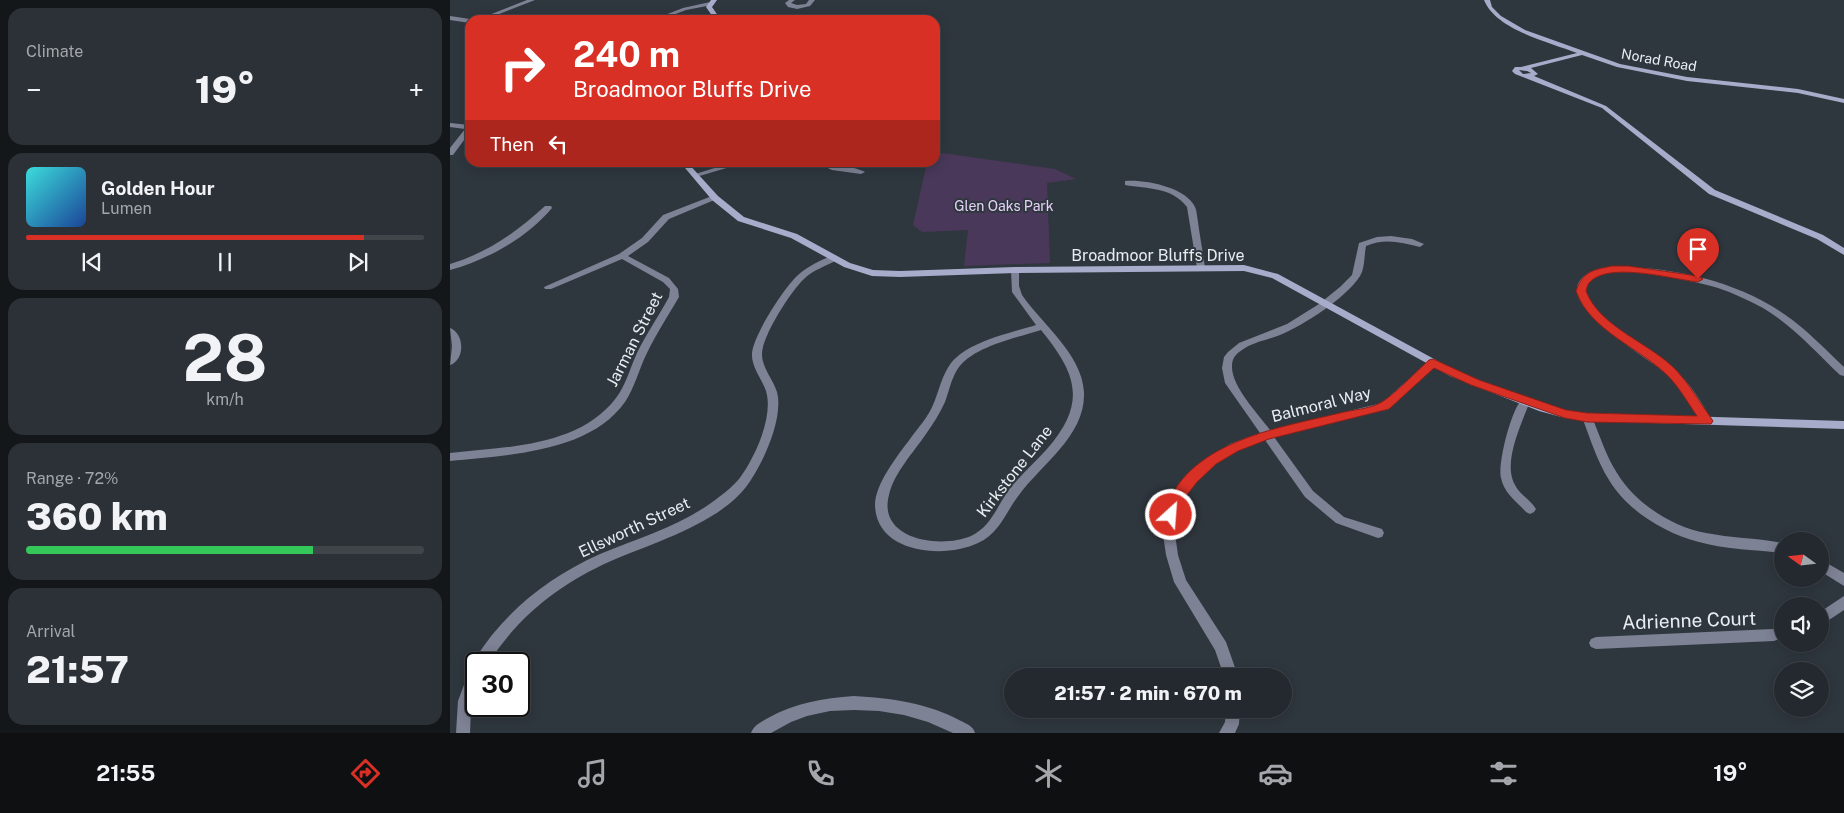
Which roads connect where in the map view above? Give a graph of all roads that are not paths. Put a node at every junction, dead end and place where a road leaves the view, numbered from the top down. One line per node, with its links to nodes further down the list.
1 (532, 0): 7 (street)
2 (792, 0): 3 (street); 4 (street)
3 (805, 0)
4 (812, 0)
5 (1487, 0): 12 (street, Norad Road)
6 (712, 2): 8 (street); 9 (street)
7 (495, 15)
8 (669, 15)
9 (714, 15)
10 (450, 18): 11 (street)
11 (465, 20)
12 (1523, 31): 13 (street, Norad Road); 14 (street)
13 (1585, 54): 14 (street); 16 (street); 19 (street, Norad Road)
14 (1564, 58): 15 (street)
15 (1523, 68): 16 (street); 17 (street)
16 (1534, 72): 17 (street); 18 (street)
17 (1526, 76): 18 (street)
18 (1553, 85): 33 (street)
19 (1844, 101)
20 (450, 125): 21 (street)
21 (465, 126)
22 (465, 133): 23 (street)
23 (450, 152)
24 (688, 167): 28 (street, Broadmoor Bluffs Drive)
25 (726, 167): 28 (street)
26 (832, 167): 27 (street)
27 (861, 172)
28 (696, 175): 30 (street, Broadmoor Bluffs Drive)
29 (1128, 183): 37 (street)
30 (715, 198): 34 (street); 35 (street, Broadmoor Bluffs Drive)
31 (548, 208): 36 (street)
32 (1420, 244): 40 (street)
33 (1844, 252)
34 (622, 256): 39 (street); 51 (street, Jarman Street)
35 (834, 258): 38 (street, Broadmoor Bluffs Drive); 61 (street, Ellsworth Street)
36 (450, 266)
37 (1201, 268): 38 (street, Broadmoor Bluffs Drive); 40 (street, Broadmoor Bluffs Drive)
38 (1015, 270): 41 (street, Kirkstone Lane)
39 (548, 288)
40 (1326, 302): 44 (street, Broadmoor Bluffs Drive); 50 (street)
41 (1042, 326): 41 (street, Kirkstone Lane)
42 (450, 331): 43 (street)
43 (450, 362)
44 (1433, 363): 46 (street, Broadmoor Bluffs Drive); 50 (street, Balmoral Way)
45 (1844, 373): 48 (street)
46 (1525, 401): 47 (street, Broadmoor Bluffs Drive); 52 (street)
47 (1587, 417): 48 (street, Broadmoor Bluffs Drive); 54 (street)
48 (1707, 421): 49 (street, Broadmoor Bluffs Drive)
49 (1844, 425)
50 (1267, 435): 53 (street); 62 (street, Balmoral Way)
51 (450, 457)
52 (1530, 509)
53 (1378, 533)
54 (1774, 546)
55 (1829, 570): 56 (street)
56 (1844, 580)
57 (1844, 602): 58 (street)
58 (1829, 613)
59 (1774, 635): 60 (street, Adrienne Court)
60 (1596, 643)
61 (487, 652)
62 (1228, 668)
63 (465, 703): 65 (street)
64 (1232, 718): 68 (street)
65 (463, 733)
66 (758, 733): 67 (street)
67 (968, 733)
68 (1226, 733)

